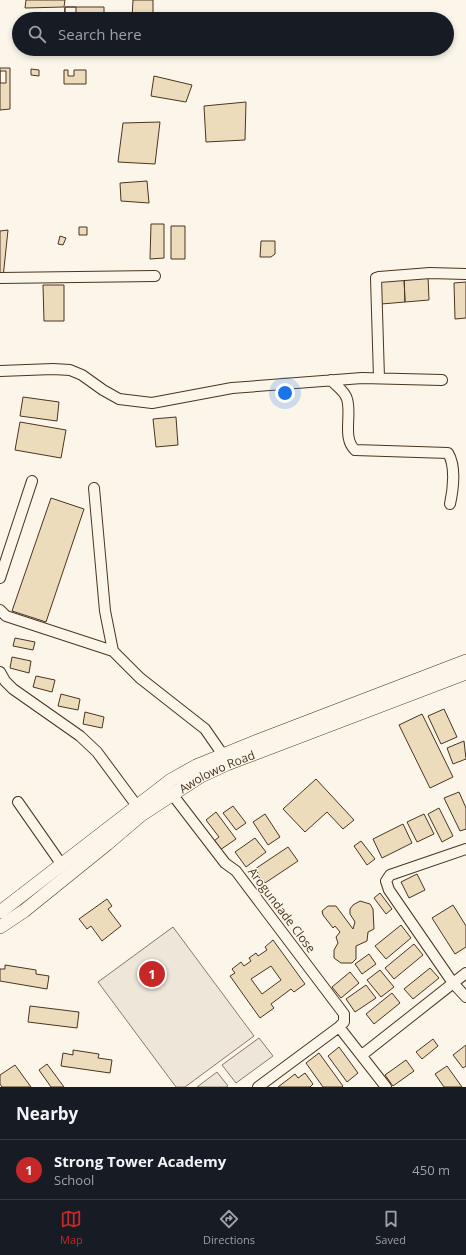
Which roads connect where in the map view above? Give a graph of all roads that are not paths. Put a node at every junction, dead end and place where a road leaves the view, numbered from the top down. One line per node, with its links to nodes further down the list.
1 (466, 274): 5 (street)
2 (155, 276): 3 (street)
3 (0, 278)
4 (0, 371): 6 (street)
5 (379, 378): 6 (street); 7 (street)
6 (331, 380): 10 (street)
7 (442, 380)
8 (32, 481): 11 (street)
9 (94, 488): 13 (street)
10 (450, 504)
11 (0, 578)
12 (0, 610): 13 (street)
13 (113, 651): 17 (street)
14 (466, 661): 17 (main road, Awolowo Road)
15 (0, 672): 20 (street)
16 (466, 673): 18 (main road, Awolowo Road)
17 (223, 755): 20 (main road, Awolowo Road)
18 (172, 794): 24 (main road, Awolowo Road); 28 (street, Arogundade Close)
19 (18, 802): 22 (street)
20 (137, 806): 22 (main road, Awolowo Road)
21 (466, 849): 26 (street)
22 (62, 865): 23 (main road, Awolowo Road)
23 (0, 912)
24 (0, 927)
25 (466, 973): 26 (street)
26 (453, 982): 27 (street); 29 (street)
27 (466, 997)
28 (339, 1027): 29 (street); 30 (street)
29 (362, 1055): 31 (street)
30 (258, 1087)
31 (386, 1087)

